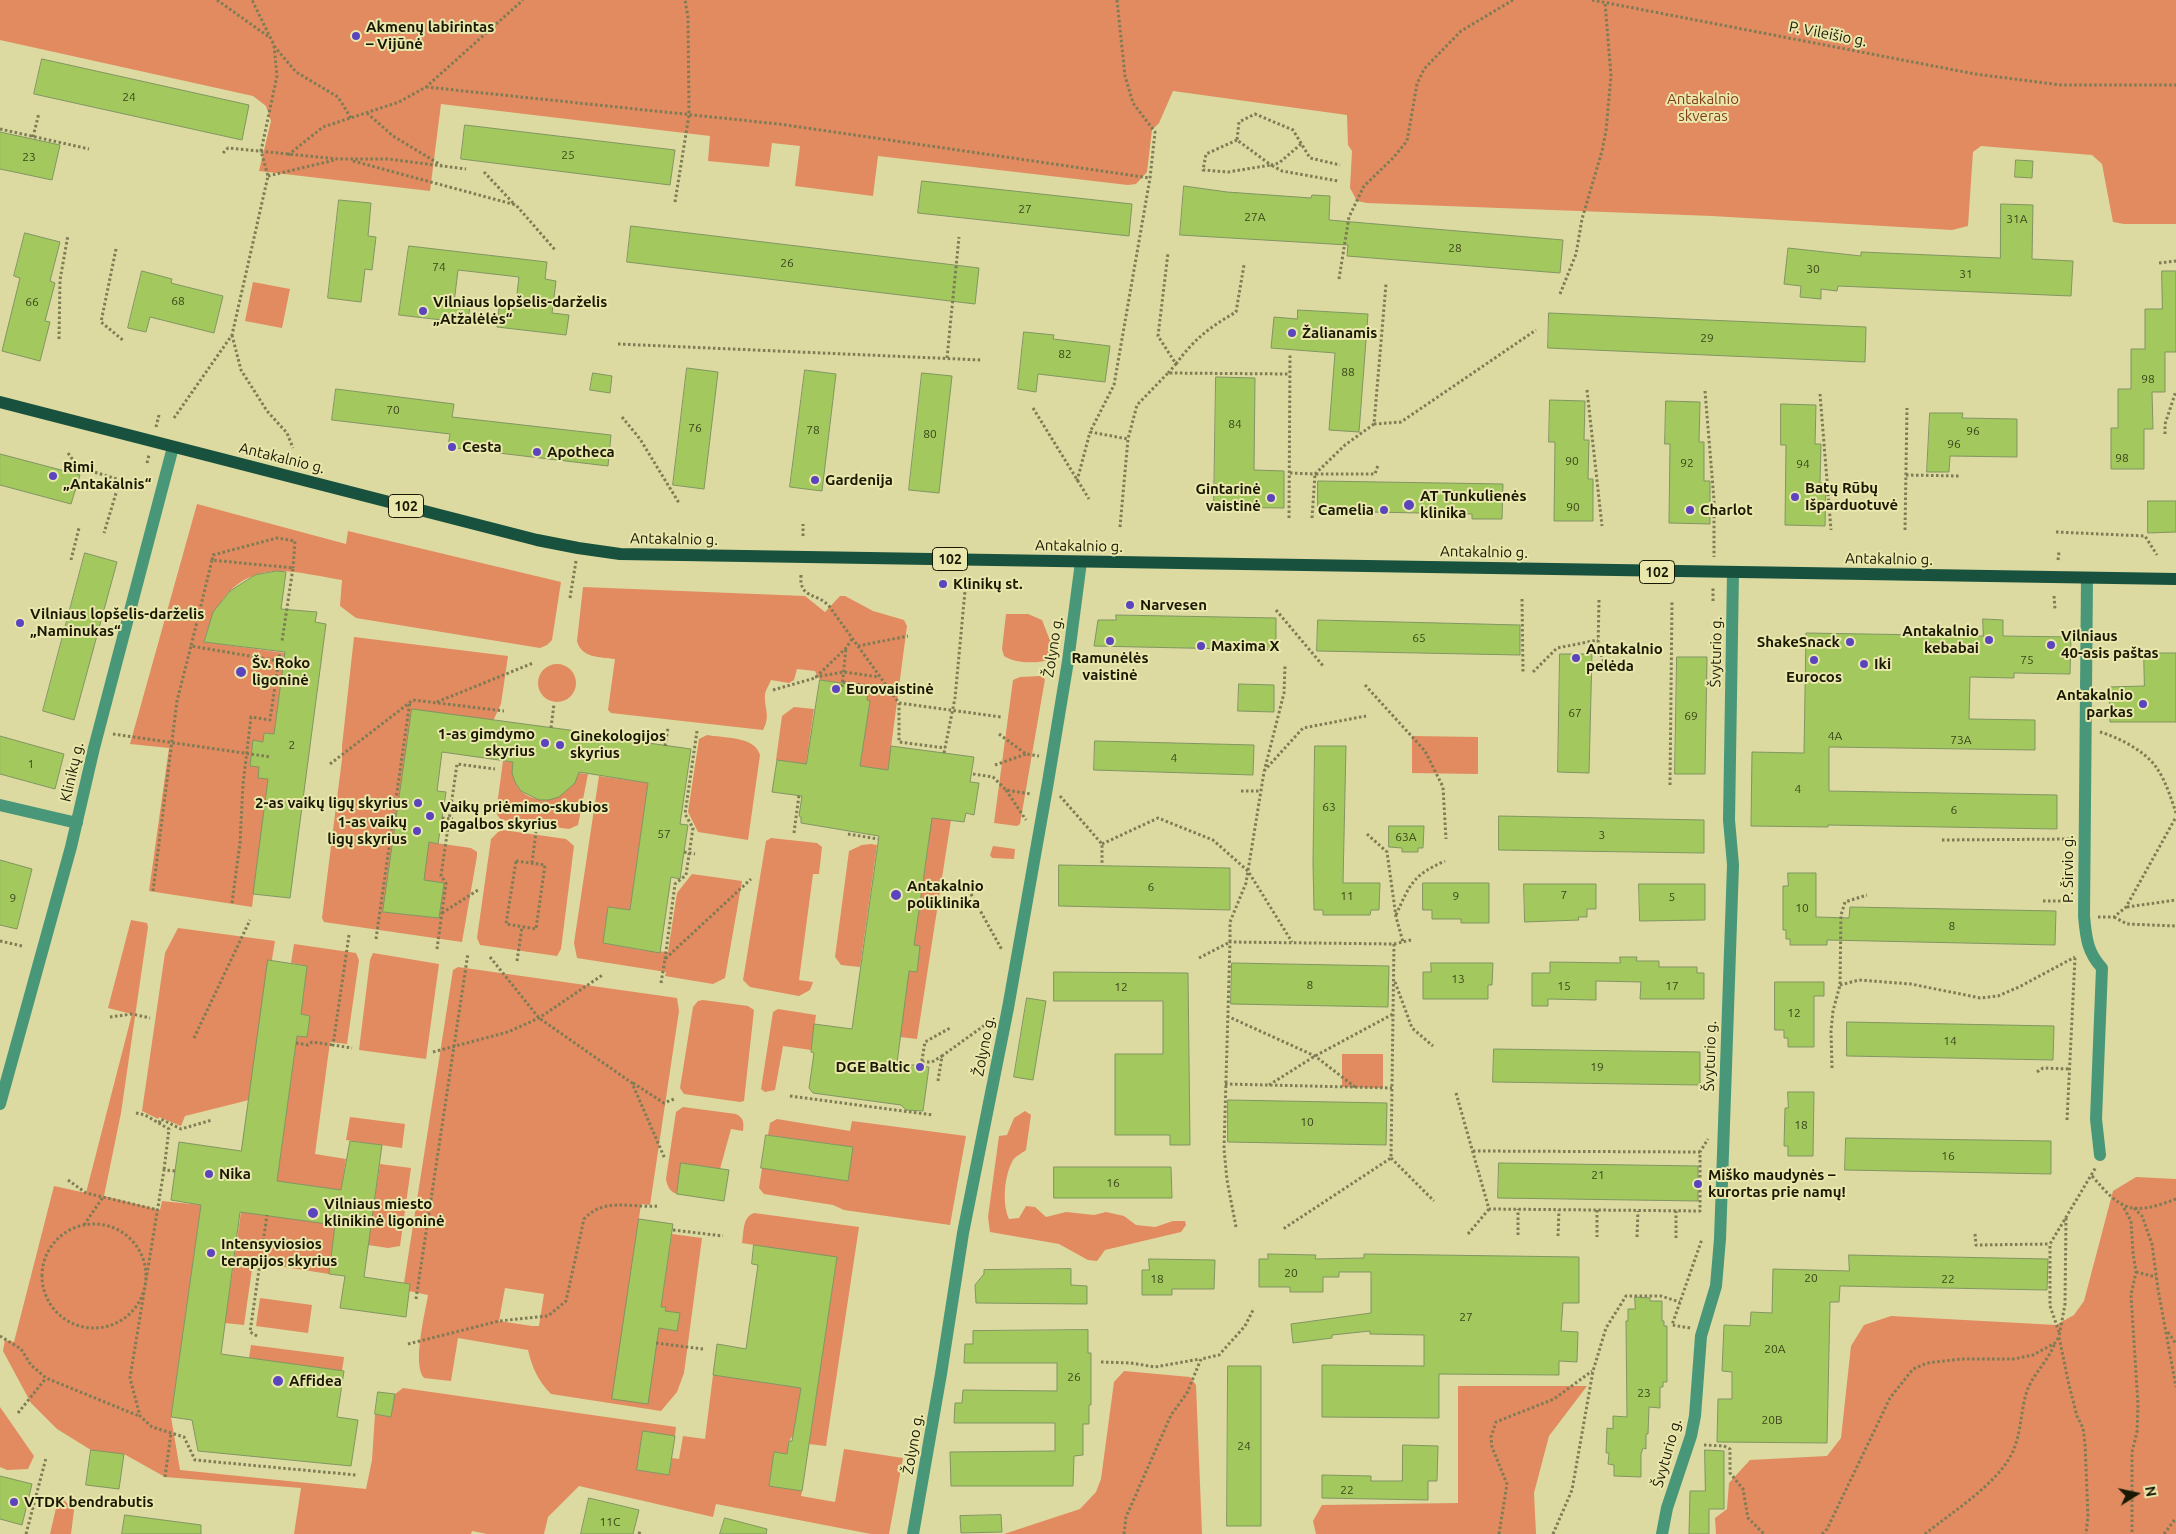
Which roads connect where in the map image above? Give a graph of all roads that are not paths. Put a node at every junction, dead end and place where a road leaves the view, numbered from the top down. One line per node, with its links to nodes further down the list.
1 (0, 402): 2 (main road, Antakalnio g. / 102)
2 (173, 447): 3 (main road, Antakalnio g. / 102); 8 (street, Klinikų g.)
3 (1081, 562): 4 (main road, Antakalnio g. / 102); 11 (street, Žolyno g.)
4 (1733, 572): 5 (main road, Antakalnio g. / 102); 12 (street, Švyturio g.)
5 (2087, 578): 6 (main road, Antakalnio g. / 102); 10 (street, P. Širvio g.)
6 (2176, 579)
7 (0, 804): 8 (street)
8 (77, 823): 9 (street, Klinikų g.)
9 (0, 1104)
10 (2100, 1155)
11 (913, 1534)
12 (1662, 1534)

